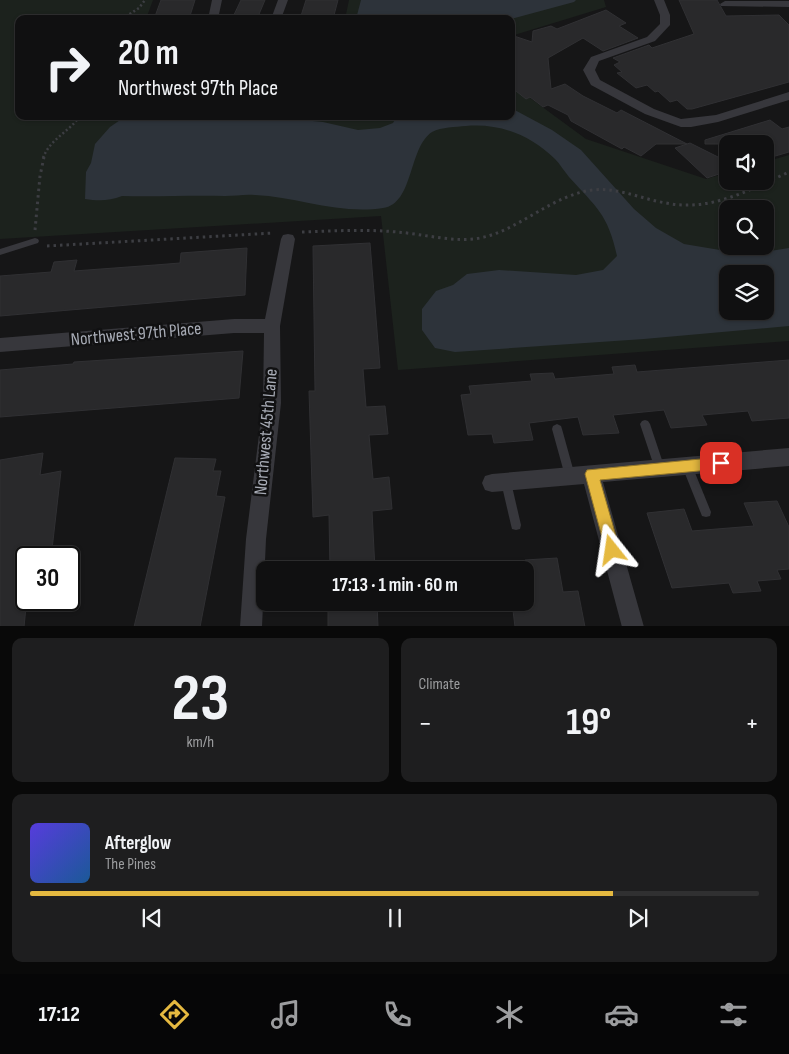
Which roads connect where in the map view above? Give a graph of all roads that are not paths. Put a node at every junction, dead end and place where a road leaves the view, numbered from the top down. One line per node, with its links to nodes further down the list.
1 (217, 0): 6 (street)
2 (283, 0): 7 (street)
3 (659, 0): 8 (street)
4 (726, 4): 5 (street)
5 (789, 4)
6 (213, 15)
7 (277, 15)
8 (789, 96)
9 (286, 235): 12 (street, Northwest 45th Lane)
10 (35, 241): 11 (lane)
11 (0, 252)
12 (272, 326): 13 (street, Northwest 97th Place); 24 (street, Northwest 45th Lane)
13 (0, 346)
14 (645, 424): 18 (lane)
15 (557, 429): 20 (lane)
16 (789, 457): 17 (street)
17 (687, 466): 18 (street); 22 (lane)
18 (660, 468): 19 (street)
19 (591, 474): 20 (street); 25 (street)
20 (570, 476): 21 (street)
21 (499, 482): 23 (lane)
22 (706, 512)
23 (516, 525)
24 (251, 626)
25 (633, 626)

